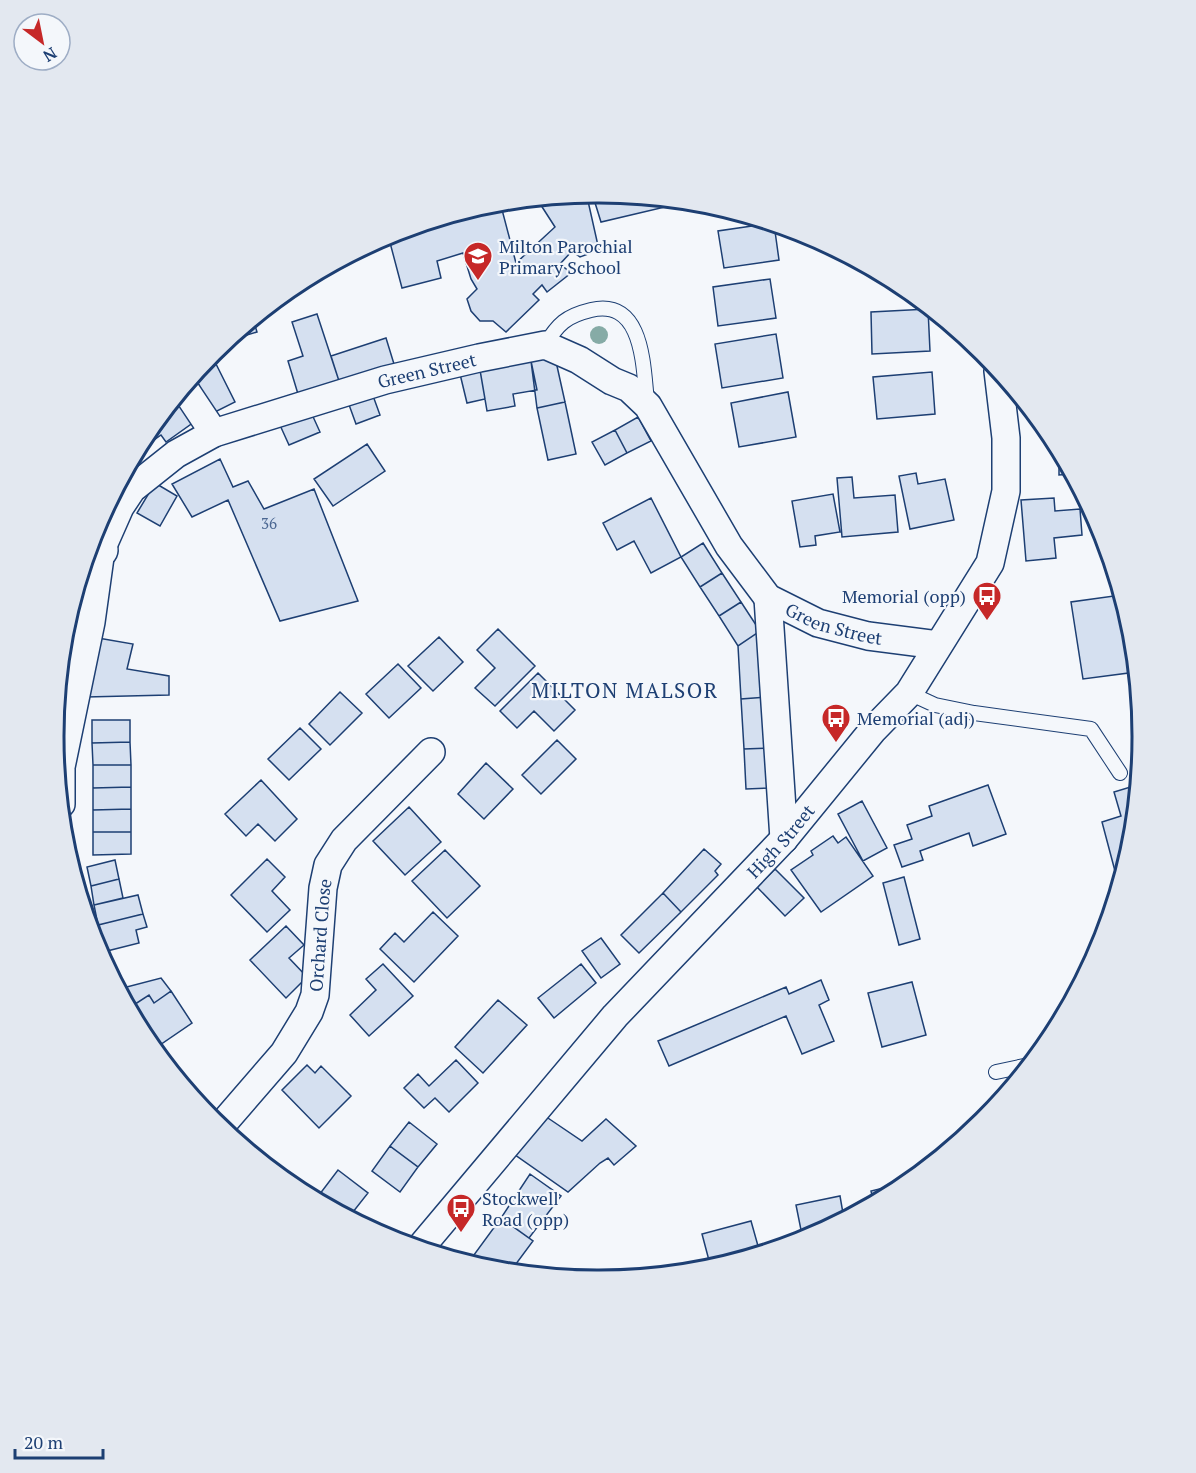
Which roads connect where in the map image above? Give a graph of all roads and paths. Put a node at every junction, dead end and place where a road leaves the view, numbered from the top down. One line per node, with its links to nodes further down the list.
1 (545, 345): 4 (street, Green Street); 4 (lane); 5 (street, Green Street)
2 (1000, 386): 9 (street, High Street)
3 (188, 396): 5 (street)
4 (648, 406): 8 (street, Green Street)
5 (214, 433): 6 (street, Green Street)
6 (122, 497)
7 (94, 564): 11 (street, Green Street)
8 (768, 598): 9 (street, Green Street); 14 (street)
9 (938, 645): 10 (street, High Street)
10 (909, 693): 13 (lane); 14 (street, High Street)
11 (65, 749)
12 (431, 752): 17 (street, Orchard Close)
13 (1120, 773)
14 (784, 840): 18 (street, High Street)
15 (1015, 1068): 16 (lane)
16 (996, 1072)
17 (227, 1119)
18 (426, 1241)

